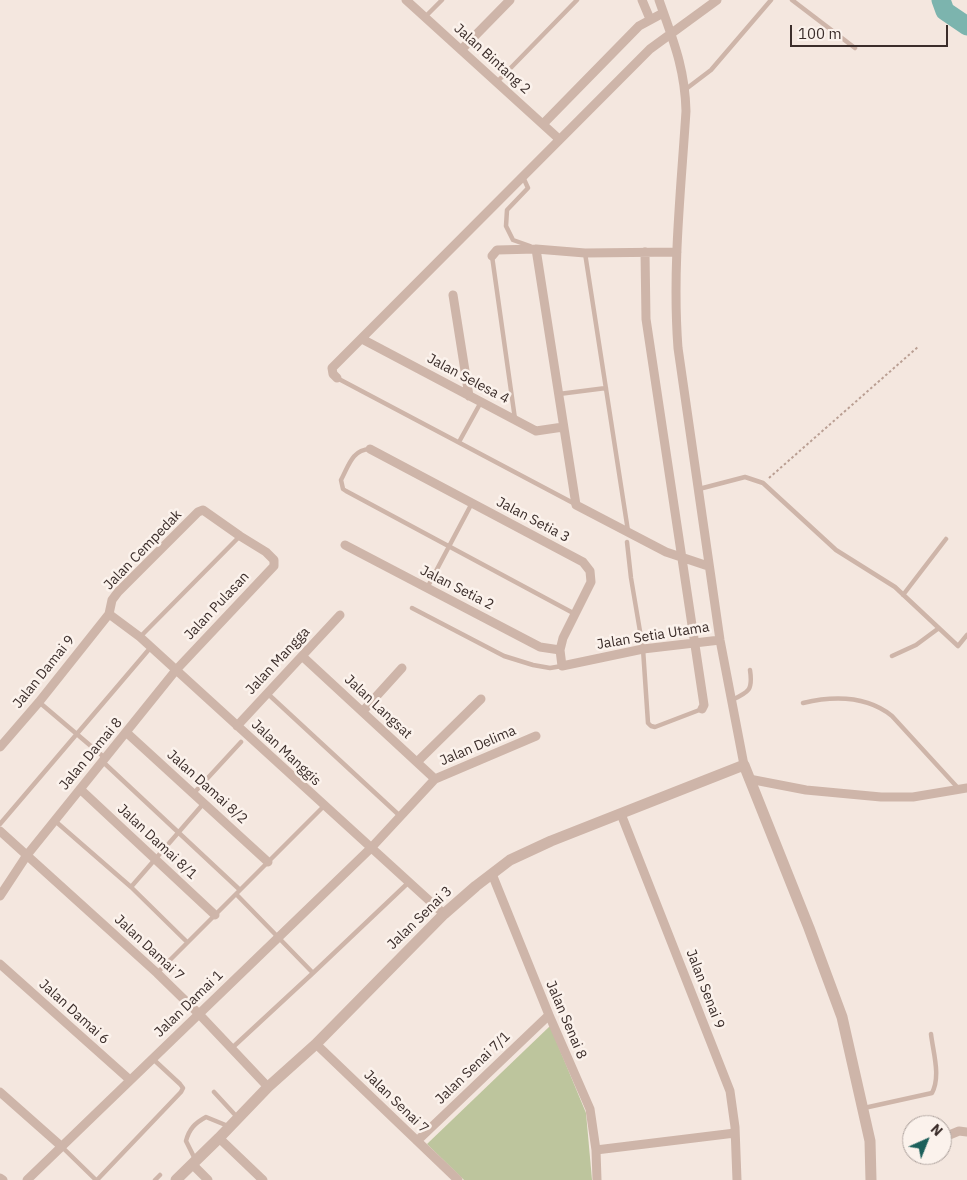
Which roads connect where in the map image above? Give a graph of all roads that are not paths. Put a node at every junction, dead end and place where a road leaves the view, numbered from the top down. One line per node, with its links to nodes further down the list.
1 (406, 0): 11 (street, Jalan Bintang 2)
2 (442, 0): 11 (lane)
3 (510, 0): 15 (street)
4 (577, 0): 16 (lane)
5 (642, 0): 12 (street)
6 (658, 0): 10 (street)
7 (718, 0): 13 (street)
8 (771, 0): 17 (lane)
9 (792, 0): 14 (lane)
10 (663, 13): 12 (street); 13 (street)
11 (425, 17): 15 (street, Jalan Bintang 2)
12 (650, 18): 18 (street)
13 (670, 32): 17 (street); 19 (street)
14 (855, 48)
15 (462, 50): 16 (street, Jalan Bintang 2)
16 (497, 82): 18 (street, Jalan Bintang 2)
17 (686, 89): 23 (street)
18 (543, 124): 19 (street, Jalan Bintang 2)
19 (559, 139): 20 (street)
20 (523, 176): 21 (lane); 27 (street)
21 (536, 249): 24 (street); 25 (street); 30 (street)
22 (644, 252): 23 (street); 24 (street); 45 (street)
23 (677, 252): 37 (street)
24 (585, 253): 29 (lane)
25 (492, 256): 33 (lane)
26 (454, 295): 31 (street)
27 (362, 338): 28 (street); 31 (street, Jalan Selesa 4)
28 (337, 378): 35 (lane)
29 (606, 388): 30 (lane); 41 (lane)
30 (559, 394): 34 (street)
31 (469, 396): 32 (street, Jalan Selesa 4)
32 (481, 402): 33 (street, Jalan Selesa 4); 35 (lane)
33 (515, 420): 34 (street, Jalan Selesa 4)
34 (563, 426): 39 (street)
35 (459, 442): 39 (lane)
36 (370, 449): 38 (street, Jalan Setia 3); 44 (lane)
37 (698, 490): 46 (street); 48 (lane)
38 (472, 503): 44 (lane); 51 (street, Jalan Setia 3)
39 (576, 505): 41 (street)
40 (240, 536): 50 (street, Jalan Cempedak); 55 (lane); 65 (street, Jalan Pulasan)
41 (628, 537): 45 (street); 59 (lane)
42 (946, 539): 48 (lane)
43 (344, 545): 47 (street, Jalan Setia 2)
44 (449, 547): 47 (lane); 51 (lane)
45 (683, 558): 46 (street); 57 (street)
46 (708, 566): 56 (street)
47 (427, 588): 60 (street, Jalan Setia 2)
48 (903, 595): 53 (lane)
49 (412, 608): 63 (lane)
50 (109, 614): 55 (street, Jalan Manggis); 70 (street, Jalan Damai 9)
51 (575, 614): 60 (street, Jalan Setia 3)
52 (340, 615): 61 (street, Jalan Mangga)
53 (939, 628): 54 (lane); 62 (lane)
54 (967, 635)
55 (140, 637): 58 (street, Jalan Manggis)
56 (720, 640): 57 (street, Jalan Setia Utama); 69 (street)
57 (695, 644): 59 (street, Jalan Setia Utama); 72 (street)
58 (151, 648): 65 (street, Jalan Manggis); 75 (lane)
59 (643, 649): 63 (street, Jalan Setia Utama); 72 (lane)
60 (560, 650): 63 (street, Jalan Setia 3)
61 (302, 656): 67 (street, Jalan Mangga); 73 (street, Jalan Langsat)
62 (892, 656)
63 (562, 666)
64 (402, 668): 73 (street)
65 (176, 670): 74 (street, Jalan Manggis); 76 (street, Jalan Damai 8)
66 (750, 670): 69 (lane)
67 (268, 693): 74 (street, Jalan Mangga); 91 (lane)
68 (481, 699): 81 (street)
69 (732, 700): 82 (street)
70 (39, 702): 75 (lane); 79 (street, Jalan Damai 9)
71 (803, 703): 85 (lane)
72 (702, 709)
73 (363, 711): 81 (street, Jalan Langsat)
74 (236, 726): 89 (street, Jalan Manggis)
75 (76, 733): 80 (lane); 93 (lane)
76 (127, 733): 80 (street, Jalan Damai 8); 87 (street, Jalan Damai 8/2)
77 (536, 736): 83 (street, Jalan Delima)
78 (240, 742): 87 (lane)
79 (0, 747)
80 (103, 760): 86 (street, Jalan Damai 8); 95 (lane)
81 (417, 762): 83 (street, Jalan Langsat)
82 (744, 765): 84 (street); 90 (street, Jalan Senai 3)
83 (435, 779): 91 (street, Jalan Delima)
84 (749, 779): 85 (street); 123 (street)
85 (963, 788)
86 (80, 790): 92 (street, Jalan Damai 8); 98 (street, Jalan Damai 8/1)
87 (193, 794): 88 (street, Jalan Damai 8/2)
88 (204, 803): 95 (lane); 99 (street, Jalan Damai 8/2)
89 (324, 806): 96 (street, Jalan Manggis); 99 (lane)
90 (621, 814): 100 (street, Jalan Senai 3); 127 (street, Jalan Senai 9)
91 (400, 816): 96 (street, Jalan Delima)
92 (54, 820): 97 (street, Jalan Damai 8); 102 (lane)
93 (0, 824)
94 (0, 830): 97 (street, Jalan Damai 7)
95 (179, 833): 98 (lane); 103 (lane)
96 (371, 848): 101 (street, Jalan Manggis); 108 (street, Jalan Damai 1)
97 (27, 855): 105 (street, Jalan Damai 8); 111 (street, Jalan Damai 7)
98 (155, 859): 102 (lane); 107 (street, Jalan Damai 8/1)
99 (268, 862): 103 (lane)
100 (492, 874): 106 (street, Jalan Senai 3); 114 (street, Jalan Senai 8)
101 (408, 882): 106 (street, Jalan Manggis); 112 (lane)
102 (131, 888): 109 (lane)
103 (240, 890): 104 (lane)
104 (236, 894): 107 (lane); 108 (lane)
105 (0, 896)
106 (444, 914): 116 (street, Jalan Senai 3)
107 (215, 915): 109 (lane)
108 (278, 937): 112 (lane); 113 (street, Jalan Damai 1)
109 (187, 942): 111 (lane)
110 (0, 964): 119 (street, Jalan Damai 6)
111 (157, 973): 113 (street, Jalan Damai 7)
112 (313, 973): 117 (lane)
113 (198, 1014): 117 (street, Jalan Damai 7); 118 (street, Jalan Damai 1)
114 (548, 1015): 130 (street, Jalan Senai 7/1); 132 (street, Jalan Senai 8)
115 (930, 1034): 123 (lane)
116 (316, 1044): 120 (street, Jalan Senai 3); 130 (street, Jalan Senai 7)
117 (232, 1048): 120 (street, Jalan Damai 7)
118 (152, 1058): 119 (street, Jalan Damai 1); 138 (lane)
119 (130, 1080): 131 (street, Jalan Damai 1)
120 (268, 1087): 124 (street, Jalan Senai 3)
121 (0, 1092): 131 (street)
122 (214, 1092): 124 (lane)
123 (863, 1108): 146 (street)
124 (238, 1118): 125 (street, Jalan Senai 3)
125 (230, 1127): 129 (street, Jalan Senai 3); 133 (lane)
126 (967, 1132): 128 (street)
127 (735, 1133): 132 (street); 145 (street, Jalan Senai 9)
128 (952, 1134)
129 (219, 1138): 133 (street, Jalan Senai 3); 142 (street)
130 (417, 1141): 143 (street, Jalan Senai 7)
131 (61, 1146): 137 (street, Jalan Damai 1); 138 (lane)
132 (596, 1150): 144 (street, Jalan Senai 8)
133 (194, 1162): 140 (street, Jalan Senai 3); 141 (street)
134 (160, 1175): 139 (lane)
135 (0, 1178): 136 (street)
136 (3, 1180)
137 (27, 1180)
138 (97, 1180)
139 (155, 1180)
140 (176, 1180)
141 (208, 1180)
142 (263, 1180)
143 (458, 1180)
144 (597, 1180)
145 (737, 1180)
146 (871, 1180)

